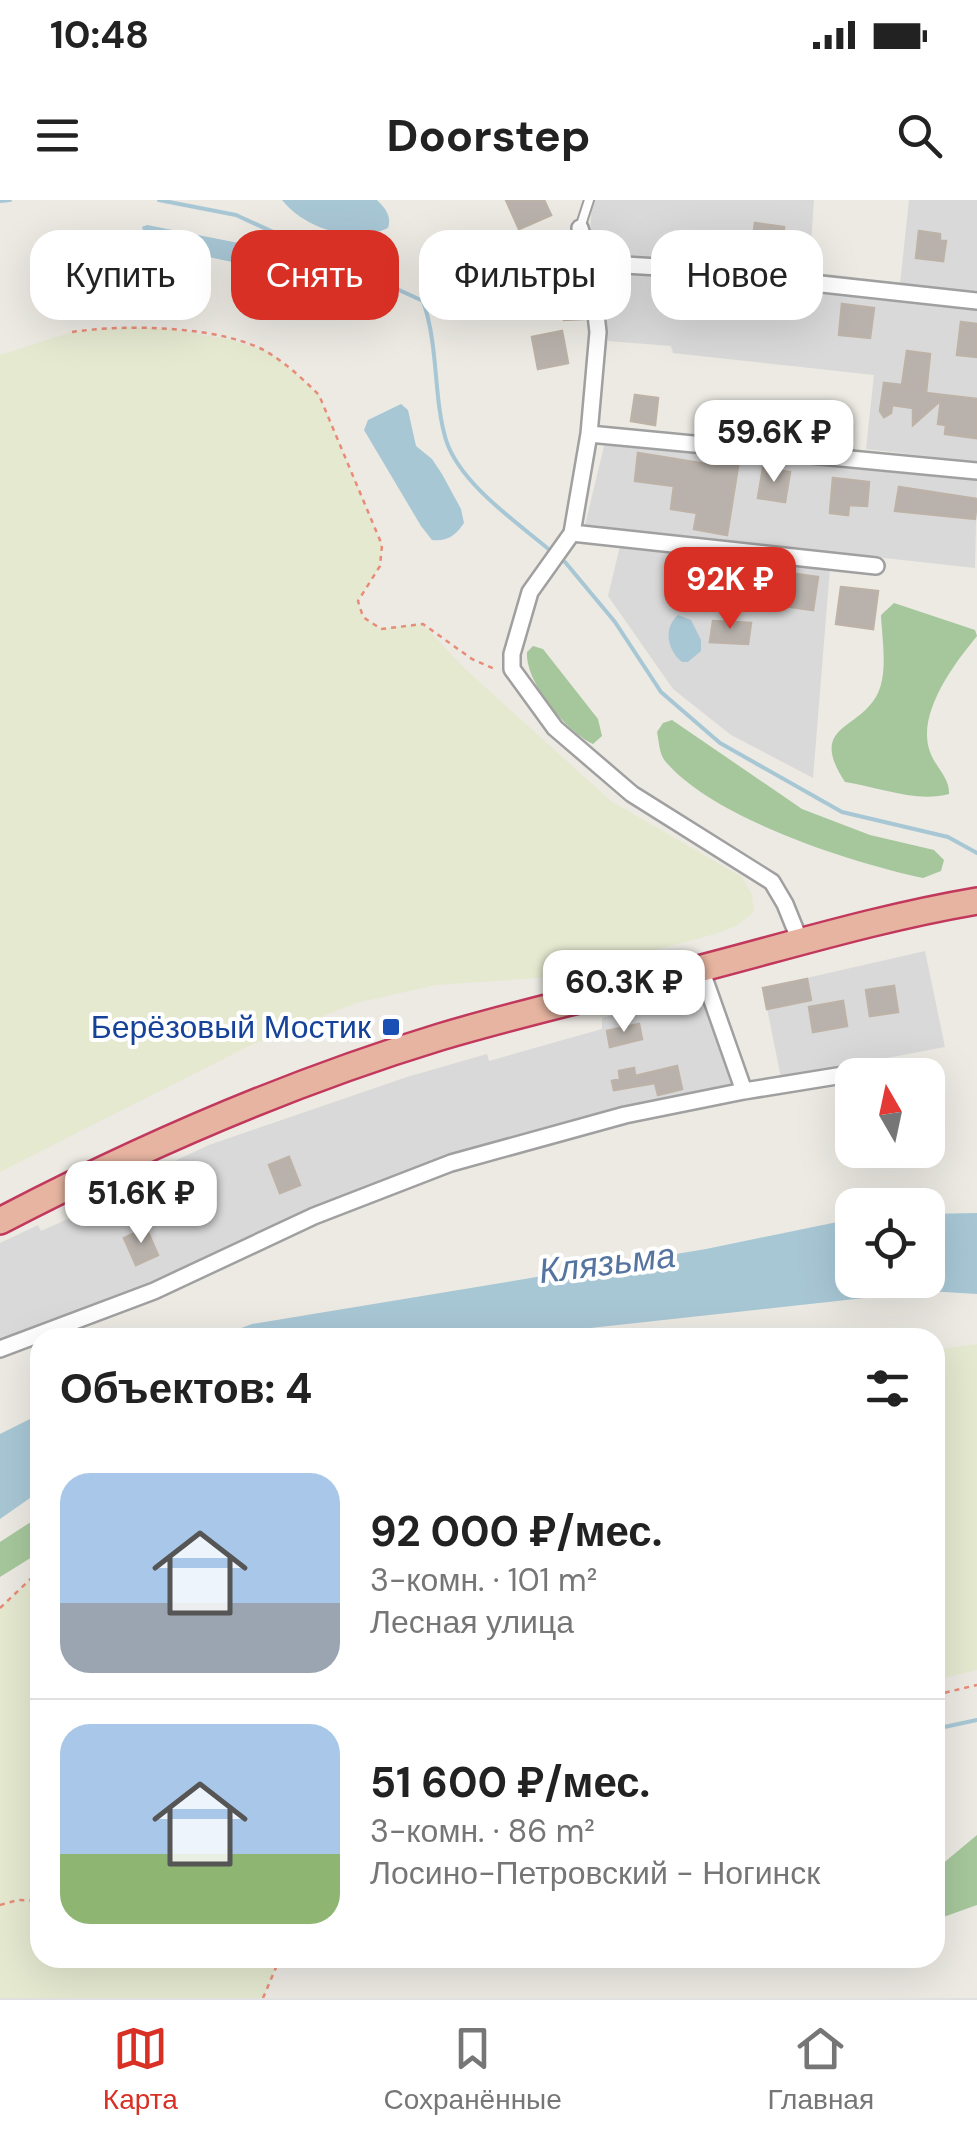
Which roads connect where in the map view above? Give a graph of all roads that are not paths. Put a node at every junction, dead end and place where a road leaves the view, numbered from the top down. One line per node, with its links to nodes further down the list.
1 (589, 200): 2 (lane)
2 (580, 228)
3 (631, 265): 4 (street)
4 (977, 300)
5 (597, 320): 6 (street)
6 (590, 434): 7 (street); 8 (street)
7 (977, 471)
8 (572, 533): 9 (street); 11 (street)
9 (876, 566)
10 (977, 901): 11 (highway)
11 (800, 941): 12 (highway)
12 (702, 968): 14 (street); 15 (highway)
13 (835, 1076): 14 (street)
14 (744, 1090): 16 (street)
15 (0, 1221)
16 (56, 1328)
17 (30, 1338): 18 (street)
18 (0, 1349)

